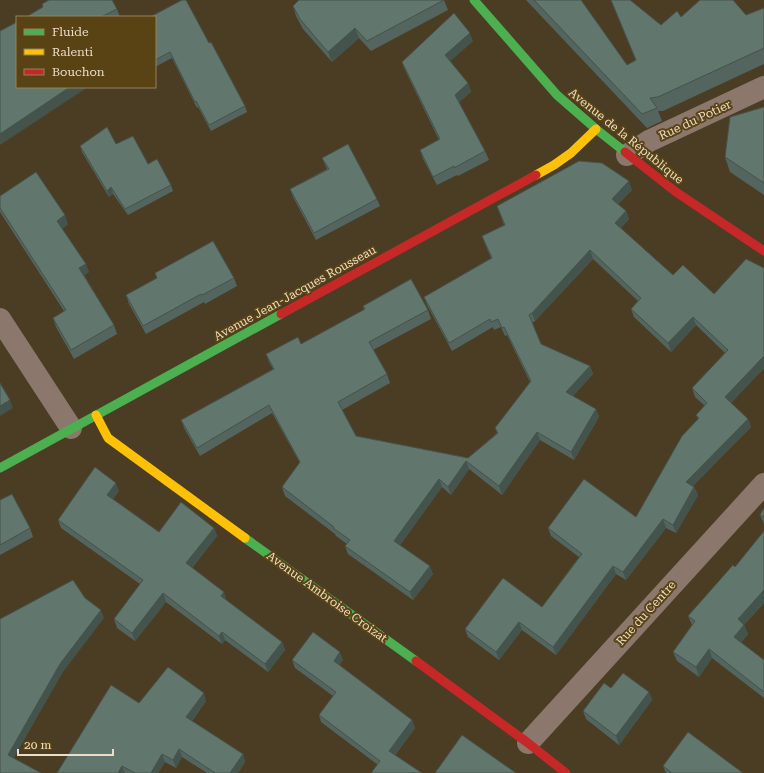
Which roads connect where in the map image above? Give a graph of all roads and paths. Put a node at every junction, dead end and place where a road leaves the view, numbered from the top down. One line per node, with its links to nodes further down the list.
1 (474, 0): 3 (street, Avenue de la République)
2 (764, 87): 4 (street, Rue du Potier)
3 (596, 129): 4 (street, Avenue de la République); 7 (street, Avenue Jean-Jacques Rousseau)
4 (627, 155): 5 (street, Avenue de la République)
5 (764, 251)
6 (0, 319): 8 (street)
7 (96, 415): 8 (street, Avenue Jean-Jacques Rousseau); 11 (street, Avenue Ambroise Croizat)
8 (71, 428): 9 (street, Avenue Jean-Jacques Rousseau)
9 (0, 468)
10 (764, 484): 11 (street, Rue du Centre)
11 (528, 743): 12 (street, Avenue Ambroise Croizat)
12 (566, 773)

